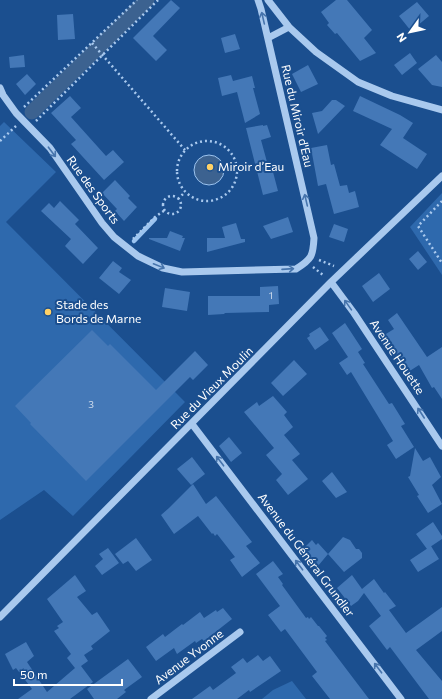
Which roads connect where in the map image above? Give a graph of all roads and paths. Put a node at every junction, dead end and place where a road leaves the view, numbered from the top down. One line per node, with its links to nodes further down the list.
1 (137, 0): 7 (path)
2 (158, 0): 8 (path)
3 (258, 0): 6 (street, Rue du Miroir d'Eau, one-way to 3)
4 (268, 0): 5 (street)
5 (289, 27): 6 (street); 10 (street)
6 (268, 38): 22 (street, Rue du Miroir d'Eau, one-way to 6)
7 (92, 43): 8 (path); 11 (path)
8 (103, 55): 13 (path); 15 (path)
9 (0, 88): 11 (street, Rue des Sports)
10 (442, 110)
11 (16, 113): 12 (street, Rue des Sports)
12 (23, 120): 13 (street, Rue des Sports); 14 (path)
13 (30, 127): 21 (street, Rue des Sports, one-way to 21)
14 (0, 141)
15 (185, 150): 17 (path); 17 (path)
16 (442, 176): 24 (street, Rue du Vieux Moulin)
17 (185, 192): 18 (path)
18 (178, 199): 20 (path); 20 (path)
19 (442, 201): 23 (path)
20 (165, 210): 21 (path)
21 (126, 246): 22 (street, Rue des Sports, one-way to 22)
22 (309, 259): 24 (path); 25 (path)
23 (442, 262)
24 (344, 270): 25 (street, Rue du Vieux Moulin)
25 (331, 282): 26 (street, Rue du Vieux Moulin); 27 (street, Avenue Houette, one-way to 25)
26 (192, 424): 28 (street, Rue du Vieux Moulin); 31 (street, Avenue du Général Grundler, one-way to 26)
27 (442, 446)
28 (0, 618)
29 (240, 632): 30 (street, Avenue Yvonne)
30 (151, 699)
31 (401, 699)

